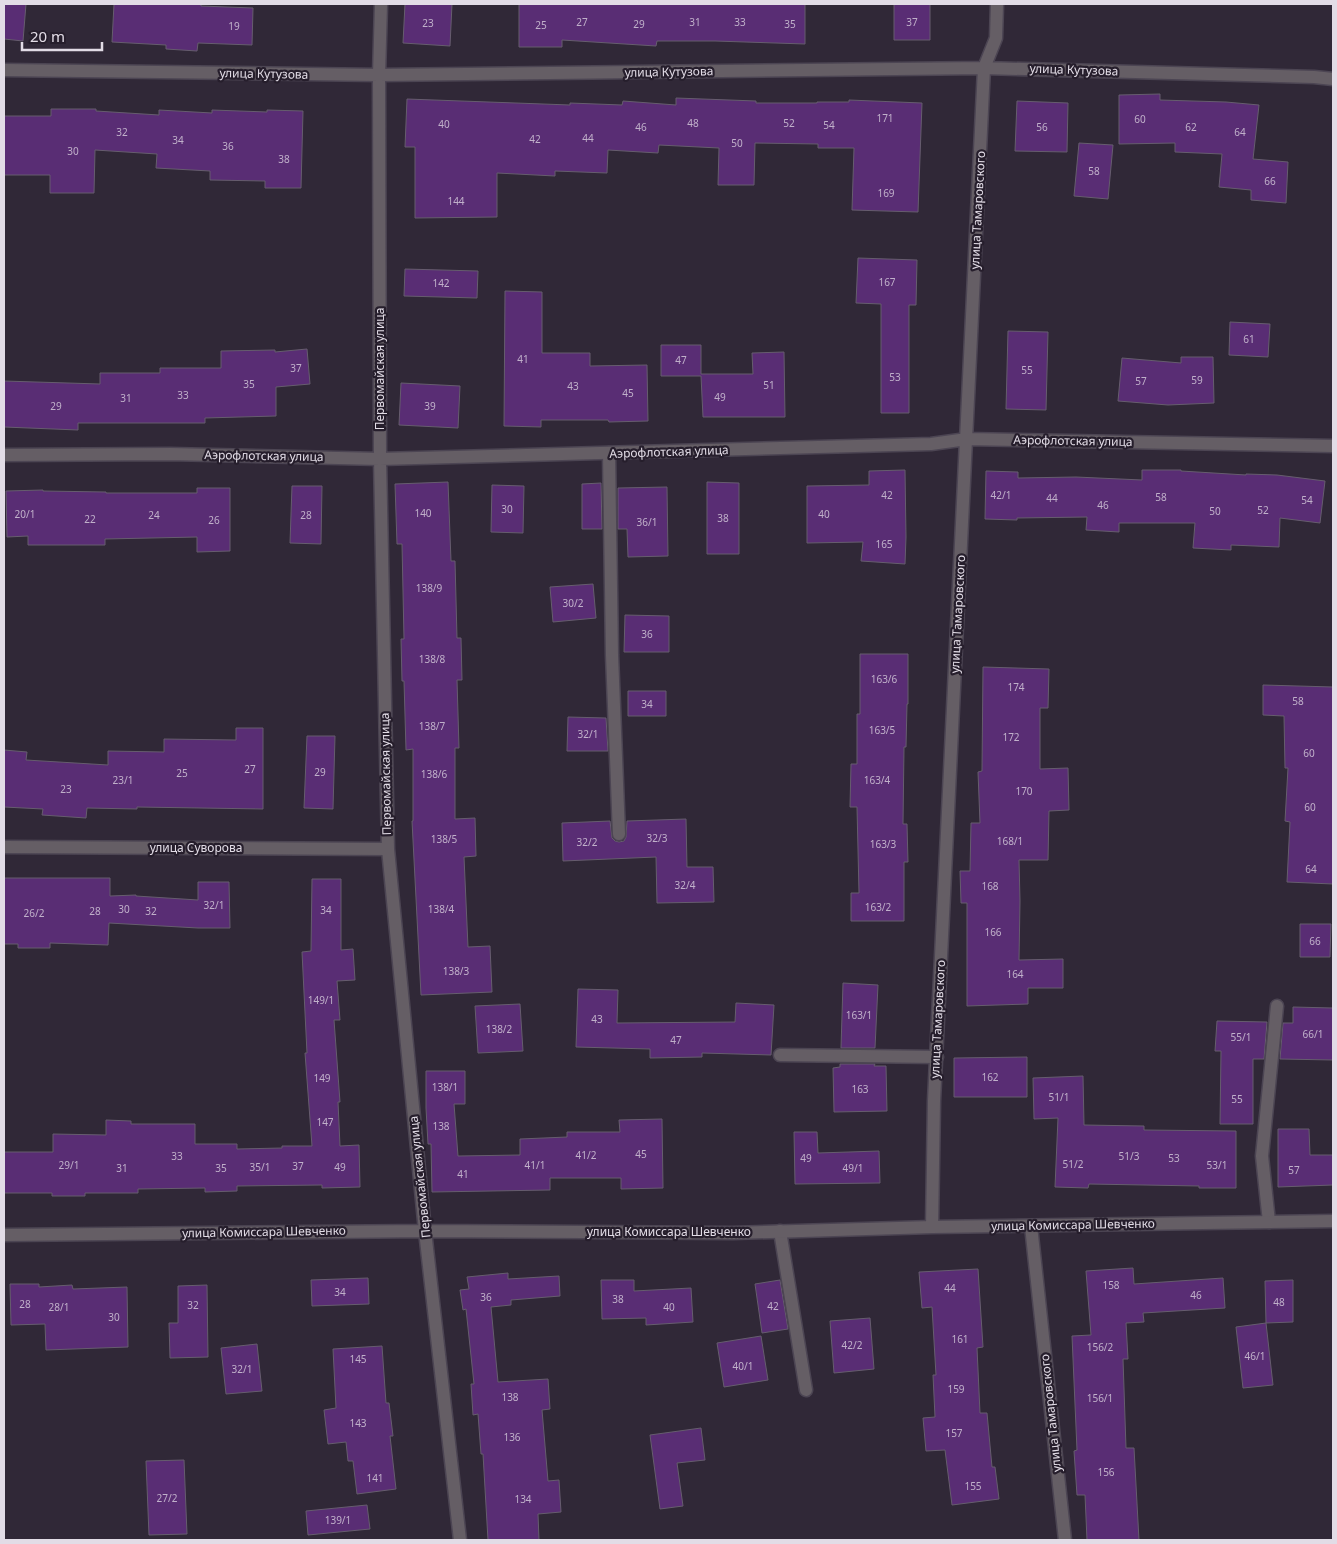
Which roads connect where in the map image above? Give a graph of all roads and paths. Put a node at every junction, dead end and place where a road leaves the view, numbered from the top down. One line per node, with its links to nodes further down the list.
1 (381, 4): 5 (street, Первомайская улица)
2 (997, 4): 3 (street, улица Тамаровского)
3 (984, 68): 5 (street, улица Кутузова); 6 (street, улица Кутузова); 7 (street, улица Тамаровского)
4 (4, 70): 5 (street, улица Кутузова)
5 (379, 76): 11 (street, Первомайская улица)
6 (1333, 80)
7 (967, 439): 8 (street, Аэрофлотская улица); 9 (street, Аэрофлотская улица); 17 (street, улица Тамаровского)
8 (1333, 446)
9 (609, 453): 11 (street, Аэрофлотская улица); 12 (street)
10 (4, 455): 11 (street, Аэрофлотская улица)
11 (380, 459): 14 (street, Первомайская улица)
12 (618, 834)
13 (4, 847): 14 (street, улица Суворова)
14 (388, 849): 22 (street, Первомайская улица)
15 (1277, 1006): 19 (street)
16 (780, 1056): 17 (street)
17 (937, 1057): 21 (street, улица Тамаровского)
18 (1333, 1221): 19 (street, улица Комиссара Шевченко)
19 (1269, 1222): 20 (street, улица Комиссара Шевченко)
20 (1031, 1226): 21 (street, улица Комиссара Шевченко); 27 (street, улица Тамаровского)
21 (932, 1227): 23 (street, улица Комиссара Шевченко)
22 (425, 1231): 23 (street, улица Комиссара Шевченко); 24 (street, улица Комиссара Шевченко); 26 (street, Первомайская улица)
23 (780, 1232): 25 (street)
24 (4, 1235)
25 (806, 1390)
26 (460, 1540)
27 (1065, 1540)

